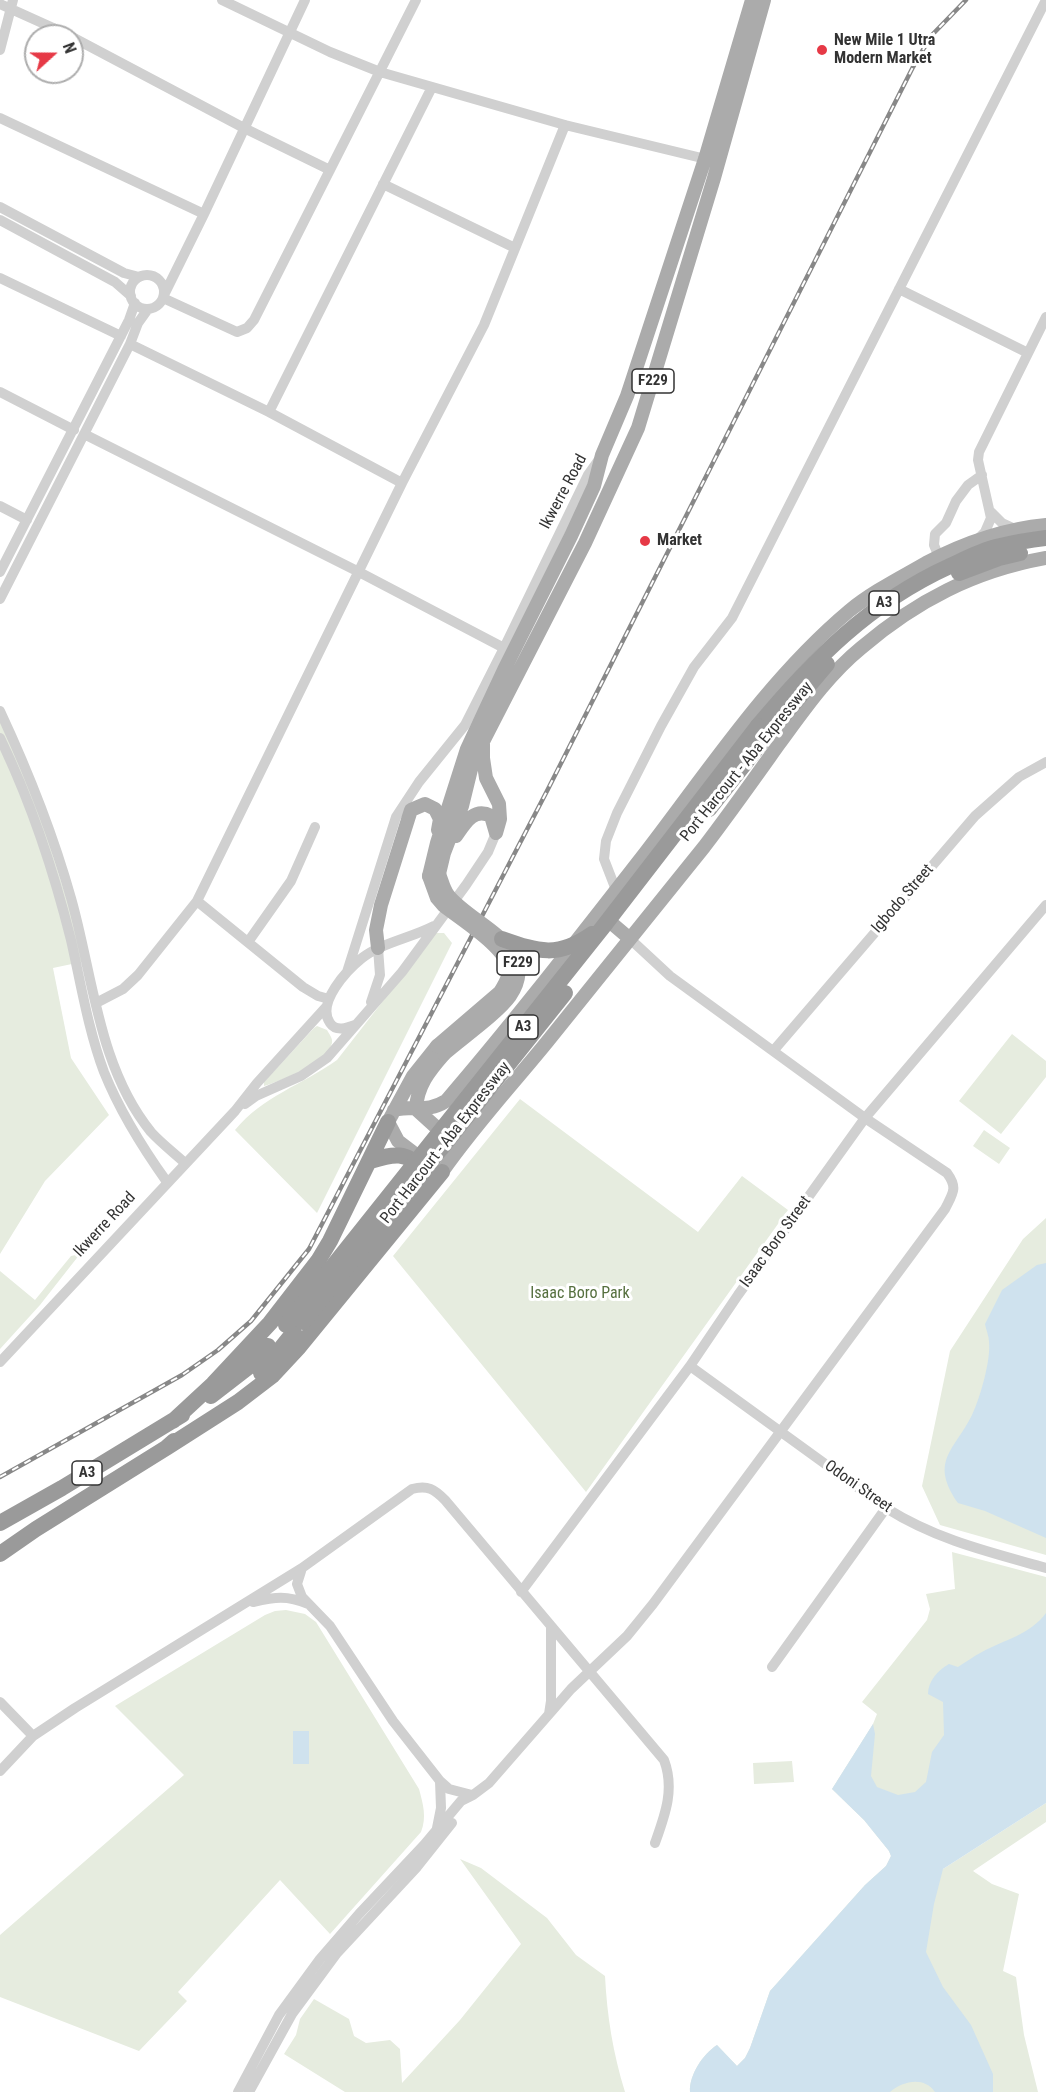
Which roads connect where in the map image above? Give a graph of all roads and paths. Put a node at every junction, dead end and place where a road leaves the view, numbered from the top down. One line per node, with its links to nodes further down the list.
1 (222, 0): 10 (street)
2 (305, 0): 10 (street)
3 (416, 0): 13 (street)
4 (753, 0): 18 (main road, Ikwerre Road / F229)
5 (764, 0): 18 (main road, Ikwerre Road / F229)
6 (1046, 0): 29 (street)
7 (0, 4): 8 (street)
8 (12, 4): 9 (street); 12 (street)
9 (49, 24)
10 (290, 33): 13 (street); 17 (street)
11 (84, 43): 17 (street)
12 (0, 50)
13 (380, 72): 14 (street); 19 (street)
14 (432, 87): 16 (street); 20 (street)
15 (0, 118): 22 (street)
16 (565, 125): 18 (street); 24 (street)
17 (244, 128): 19 (street); 22 (street)
18 (712, 161): 40 (main road, Ikwerre Road / F229); 51 (main road, Ikwerre Road / F229)
19 (330, 170): 30 (street)
20 (383, 184): 24 (street); 38 (street)
21 (0, 207): 27 (street)
22 (204, 214): 25 (street)
23 (0, 220): 31 (street)
24 (514, 248): 42 (street)
25 (181, 263): 26 (street); 30 (street)
26 (154, 276): 27 (street); 30 (street)
27 (139, 277): 31 (street)
28 (0, 278): 34 (street)
29 (899, 289): 36 (street); 70 (street)
30 (164, 296): 32 (street)
31 (133, 299): 32 (street); 34 (street)
32 (148, 309): 35 (street)
33 (1045, 323): 36 (street)
34 (121, 336): 39 (street)
35 (130, 344): 38 (street); 39 (street)
36 (1028, 353): 41 (street)
37 (0, 392): 39 (street)
38 (269, 412): 42 (street)
39 (79, 432): 45 (street); 57 (street); 59 (street)
40 (602, 455): 48 (main road, F229); 58 (street, Ikwerre Road)
41 (981, 475): 44 (street); 53 (street)
42 (402, 483): 57 (street)
43 (0, 506): 45 (street)
44 (991, 512): 47 (street); 50 (street)
45 (27, 520): 56 (street)
46 (1046, 525): 47 (main road)
47 (1014, 529): 50 (main road)
48 (571, 536): 51 (main road); 55 (main road, F229)
49 (1046, 538): 62 (highway, Port Harcourt - Aba Expressway / A3)
50 (978, 539): 53 (main road)
51 (585, 543): 64 (main road, Ikwerre Road / F229)
52 (1046, 548): 62 (highway, Port Harcourt - Aba Expressway / A3)
53 (939, 557): 70 (main road)
54 (1046, 558): 75 (main road)
55 (554, 570): 58 (main road); 68 (main road, F229)
56 (0, 572)
57 (359, 572): 60 (street); 71 (street)
58 (540, 575): 60 (street, Ikwerre Road)
59 (0, 599)
60 (504, 648): 79 (street, Ikwerre Road)
61 (0, 711): 81 (street)
62 (763, 730): 73 (highway, Port Harcourt - Aba Expressway / A3, bridge); 98 (highway, Port Harcourt - Aba Expressway / A3, bridge)
63 (0, 738): 96 (street)
64 (484, 739): 67 (main road); 68 (main road, F229)
65 (1046, 762): 87 (street, Igbodo Street)
66 (315, 827): 77 (street)
67 (496, 833): 68 (main road); 74 (street, Ikwerre Road)
68 (440, 848): 69 (main road, F229); 78 (main road)
69 (434, 875): 76 (main road, F229, bridge); 86 (main road, F229, bridge)
70 (616, 890): 73 (main road)
71 (197, 901): 77 (street); 81 (street)
72 (1046, 905): 91 (street, Isaac Boro Street)
73 (600, 920): 75 (main road); 76 (highway, bridge); 88 (main road); 98 (highway, Port Harcourt - Aba Expressway / A3, bridge)
74 (436, 924): 78 (street, Ikwerre Road); 83 (street, Ikwerre Road)
75 (629, 938): 87 (street); 92 (main road)
76 (502, 939): 86 (main road, F229, bridge)
77 (249, 942): 80 (street)
78 (378, 948): 79 (street, Ikwerre Road); 83 (street)
79 (347, 972): 82 (street, Ikwerre Road)
80 (303, 987): 82 (street); 84 (street)
81 (96, 1003): 94 (street)
82 (327, 1003): 84 (street, Ikwerre Road); 85 (street)
83 (368, 1010): 85 (street, Ikwerre Road)
84 (315, 1020): 89 (street, Ikwerre Road)
85 (355, 1025): 89 (street, Ikwerre Road)
86 (440, 1050): 88 (main road, F229); 90 (main road, F229)
87 (774, 1050): 91 (street)
88 (416, 1109): 90 (main road); 92 (main road)
89 (234, 1111): 94 (street, Ikwerre Road)
90 (391, 1116): 93 (highway); 95 (main road)
91 (865, 1118): 100 (street, Isaac Boro Street); 102 (street)
92 (458, 1151): 95 (main road)
93 (370, 1161): 97 (highway); 101 (highway)
94 (185, 1163): 96 (street, Ikwerre Road)
95 (442, 1172): 97 (highway)
96 (167, 1182): 99 (street, Ikwerre Road)
97 (431, 1188): 103 (highway)
98 (290, 1328): 101 (highway, Port Harcourt - Aba Expressway / A3); 103 (highway, Port Harcourt - Aba Expressway / A3)
99 (0, 1362)
100 (690, 1366): 102 (street, Odoni Street); 109 (street, Isaac Boro Street)
101 (173, 1421): 105 (highway, Port Harcourt - Aba Expressway / A3)
102 (780, 1432): 104 (street, Odoni Street); 114 (street)
103 (166, 1448): 106 (highway, Port Harcourt - Aba Expressway / A3)
104 (886, 1508): 108 (street, Odoni Street); 113 (street)
105 (0, 1523)
106 (0, 1554)
107 (302, 1568): 109 (street); 110 (street); 111 (street)
108 (1046, 1568)
109 (521, 1592): 112 (street)
110 (244, 1605): 111 (street); 117 (street)
111 (310, 1605): 119 (street)
112 (551, 1628): 114 (street); 116 (street)
113 (772, 1667)
114 (588, 1672): 116 (street); 122 (street)
115 (0, 1702): 117 (street)
116 (548, 1716): 120 (street)
117 (33, 1736): 118 (street)
118 (0, 1771)
119 (440, 1780): 120 (street); 121 (street)
120 (473, 1795): 121 (street); 124 (street)
121 (437, 1830): 123 (street)
122 (655, 1843)
123 (238, 2092)
124 (249, 2092)

